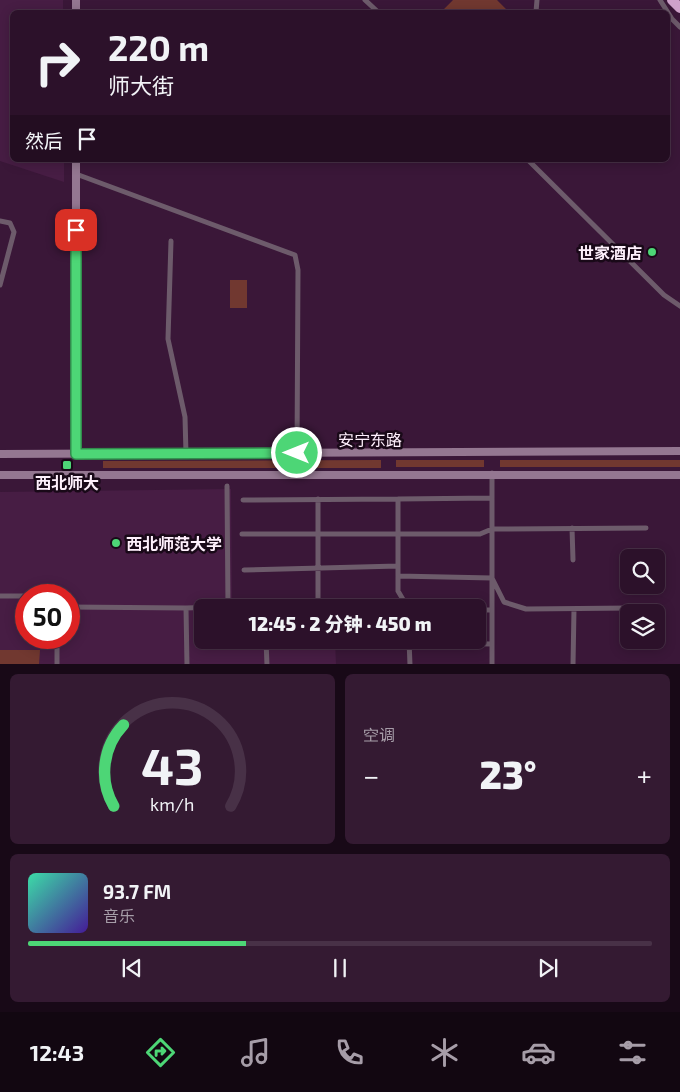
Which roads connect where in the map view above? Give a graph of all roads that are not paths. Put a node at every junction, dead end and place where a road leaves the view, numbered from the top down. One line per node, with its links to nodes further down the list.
1 (365, 0): 4 (street)
2 (672, 0): 3 (highway)
3 (680, 8)
4 (376, 10)
5 (670, 16): 6 (street)
6 (680, 27)
7 (76, 162): 9 (main road)
8 (530, 162): 13 (street)
9 (76, 174): 15 (street); 17 (main road)
10 (0, 221): 12 (street)
11 (171, 241): 18 (street)
12 (0, 285)
13 (680, 306)
14 (680, 451): 15 (main road, 安宁东路)
15 (297, 453): 18 (main road, 安宁东路)
16 (0, 454): 17 (main road, 安宁东路)
17 (76, 454): 18 (main road, 安宁东路)
18 (186, 454)
19 (492, 473): 20 (main road); 21 (main road); 23 (street)
20 (0, 475)
21 (680, 475)
22 (227, 486): 41 (street)
23 (492, 498): 24 (street); 27 (street)
24 (398, 499): 26 (street); 30 (street)
25 (242, 500): 26 (street)
26 (318, 500): 32 (street)
27 (492, 528): 28 (street); 30 (street); 38 (street)
28 (572, 528): 29 (street); 33 (street)
29 (646, 528)
30 (398, 533): 32 (street); 34 (street)
31 (242, 534): 32 (street)
32 (318, 534): 35 (street)
33 (573, 560)
34 (398, 566): 35 (street); 37 (street)
35 (318, 568): 36 (street); 42 (street)
36 (244, 570)
37 (398, 576): 38 (street); 43 (street)
38 (492, 578): 48 (street); 50 (street)
39 (0, 596): 40 (street)
40 (15, 596)
41 (228, 599)
42 (318, 599)
43 (403, 599)
44 (80, 607): 45 (street)
45 (186, 608): 46 (street); 57 (street)
46 (194, 608)
47 (620, 608): 48 (street)
48 (574, 609): 61 (street)
49 (486, 610): 50 (street)
50 (492, 610): 52 (street)
51 (486, 644): 52 (street)
52 (492, 644): 60 (street)
53 (57, 649): 56 (street)
54 (266, 649): 58 (street)
55 (409, 649): 59 (street)
56 (57, 664)
57 (187, 664)
58 (267, 664)
59 (410, 664)
60 (492, 664)
61 (573, 664)

